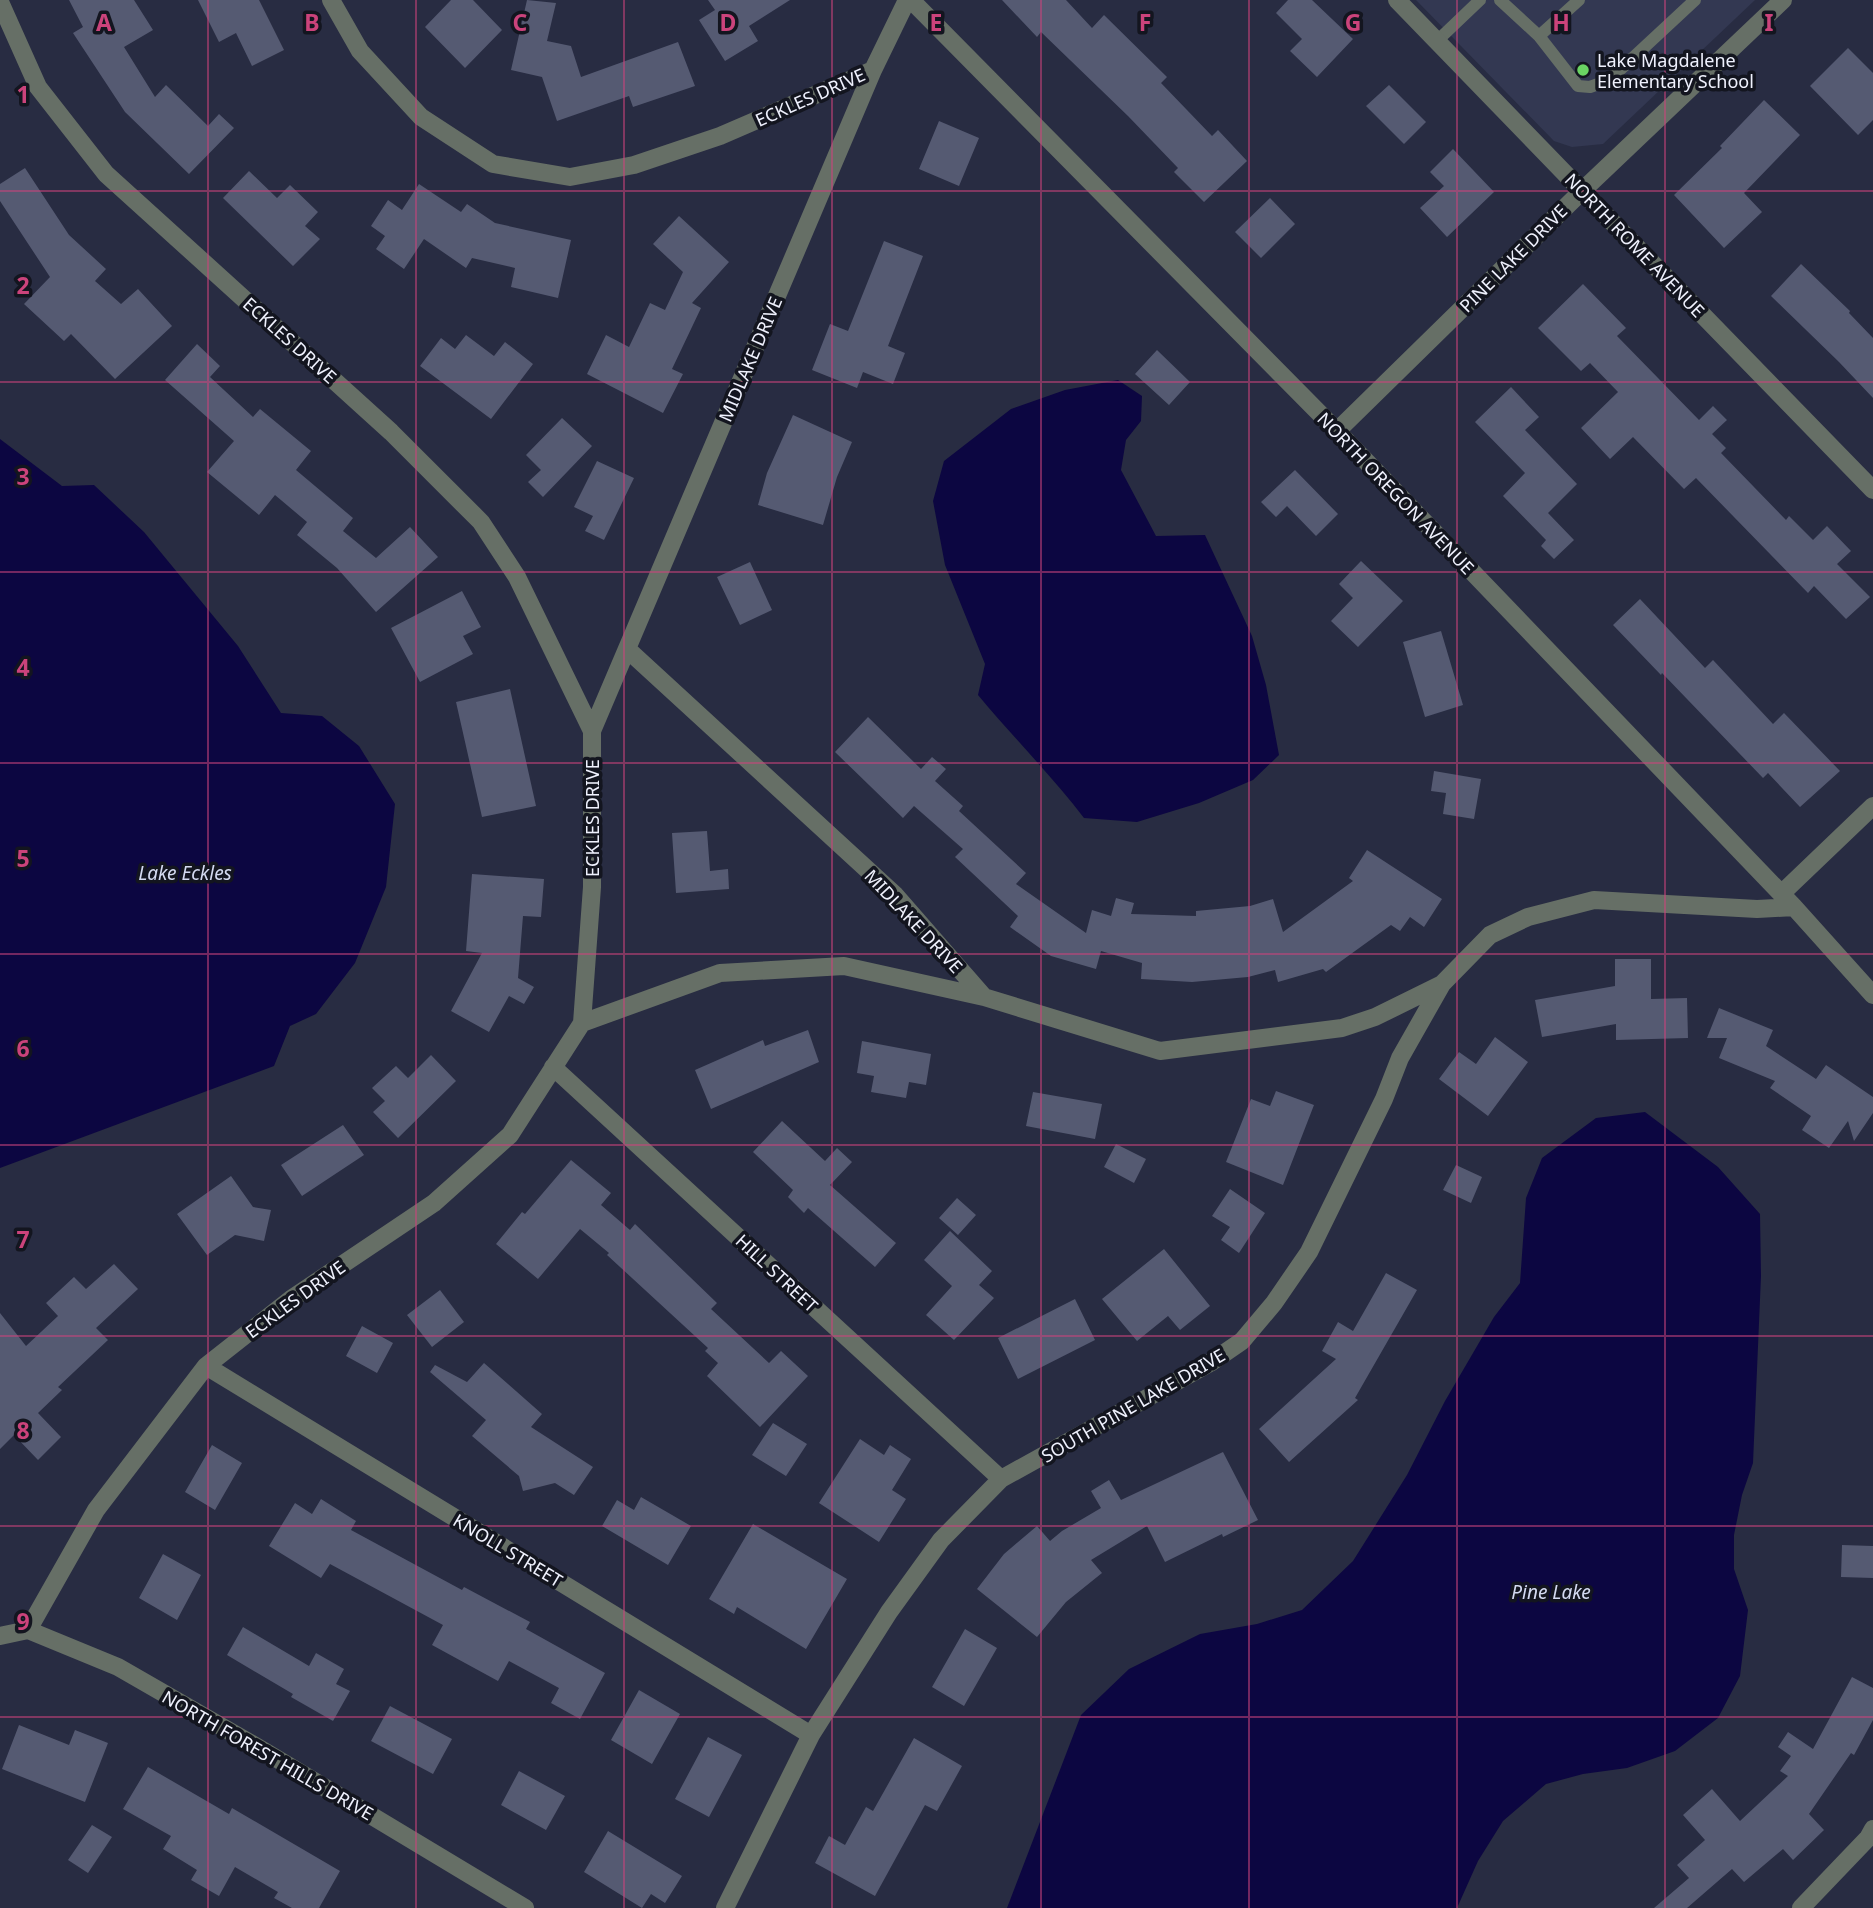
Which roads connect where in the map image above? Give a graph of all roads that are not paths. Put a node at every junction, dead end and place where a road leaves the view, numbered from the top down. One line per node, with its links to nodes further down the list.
1 (331, 0): 12 (street, ECKLES DRIVE)
2 (909, 0): 12 (street, ECKLES DRIVE); 14 (street, NORTH OREGON AVENUE)
3 (1397, 0): 11 (street, NORTH ROME AVENUE)
4 (1480, 0): 11 (lane)
5 (1500, 0): 10 (lane)
6 (1578, 0): 10 (lane)
7 (1695, 0): 10 (lane)
8 (1783, 0): 13 (street, PINE LAKE DRIVE)
9 (0, 2): 17 (street, ECKLES DRIVE)
10 (1539, 36)
11 (1437, 41): 13 (street, NORTH ROME AVENUE)
12 (873, 70): 16 (street, MIDLAKE DRIVE)
13 (1582, 191): 14 (street, PINE LAKE DRIVE); 15 (street, NORTH ROME AVENUE)
14 (1337, 431): 19 (street, NORTH OREGON AVENUE)
15 (1873, 490)
16 (626, 649): 17 (street, MIDLAKE DRIVE); 23 (street, MIDLAKE DRIVE)
17 (592, 731): 24 (street, ECKLES DRIVE)
18 (1873, 806): 19 (street)
19 (1781, 894): 20 (street, NORTH OREGON AVENUE)
20 (1794, 907): 21 (street, SOUTH PINE LAKE DRIVE); 22 (street, NORTH OREGON AVENUE)
21 (1442, 984): 23 (street, MIDLAKE DRIVE); 27 (street, SOUTH PINE LAKE DRIVE)
22 (1873, 995)
23 (984, 997): 24 (street, MIDLAKE DRIVE)
24 (582, 1023): 25 (street, ECKLES DRIVE)
25 (553, 1067): 26 (street, ECKLES DRIVE); 27 (street, HILL STREET)
26 (206, 1366): 28 (street, ECKLES DRIVE); 30 (street, KNOLL STREET)
27 (1001, 1479): 30 (street, SOUTH PINE LAKE DRIVE)
28 (28, 1630): 29 (street); 32 (street, NORTH FOREST HILLS DRIVE)
29 (0, 1636)
30 (811, 1735): 33 (street, SOUTH PINE LAKE DRIVE)
31 (1873, 1829): 34 (street)
32 (525, 1908)
33 (725, 1908)
34 (1801, 1908)

